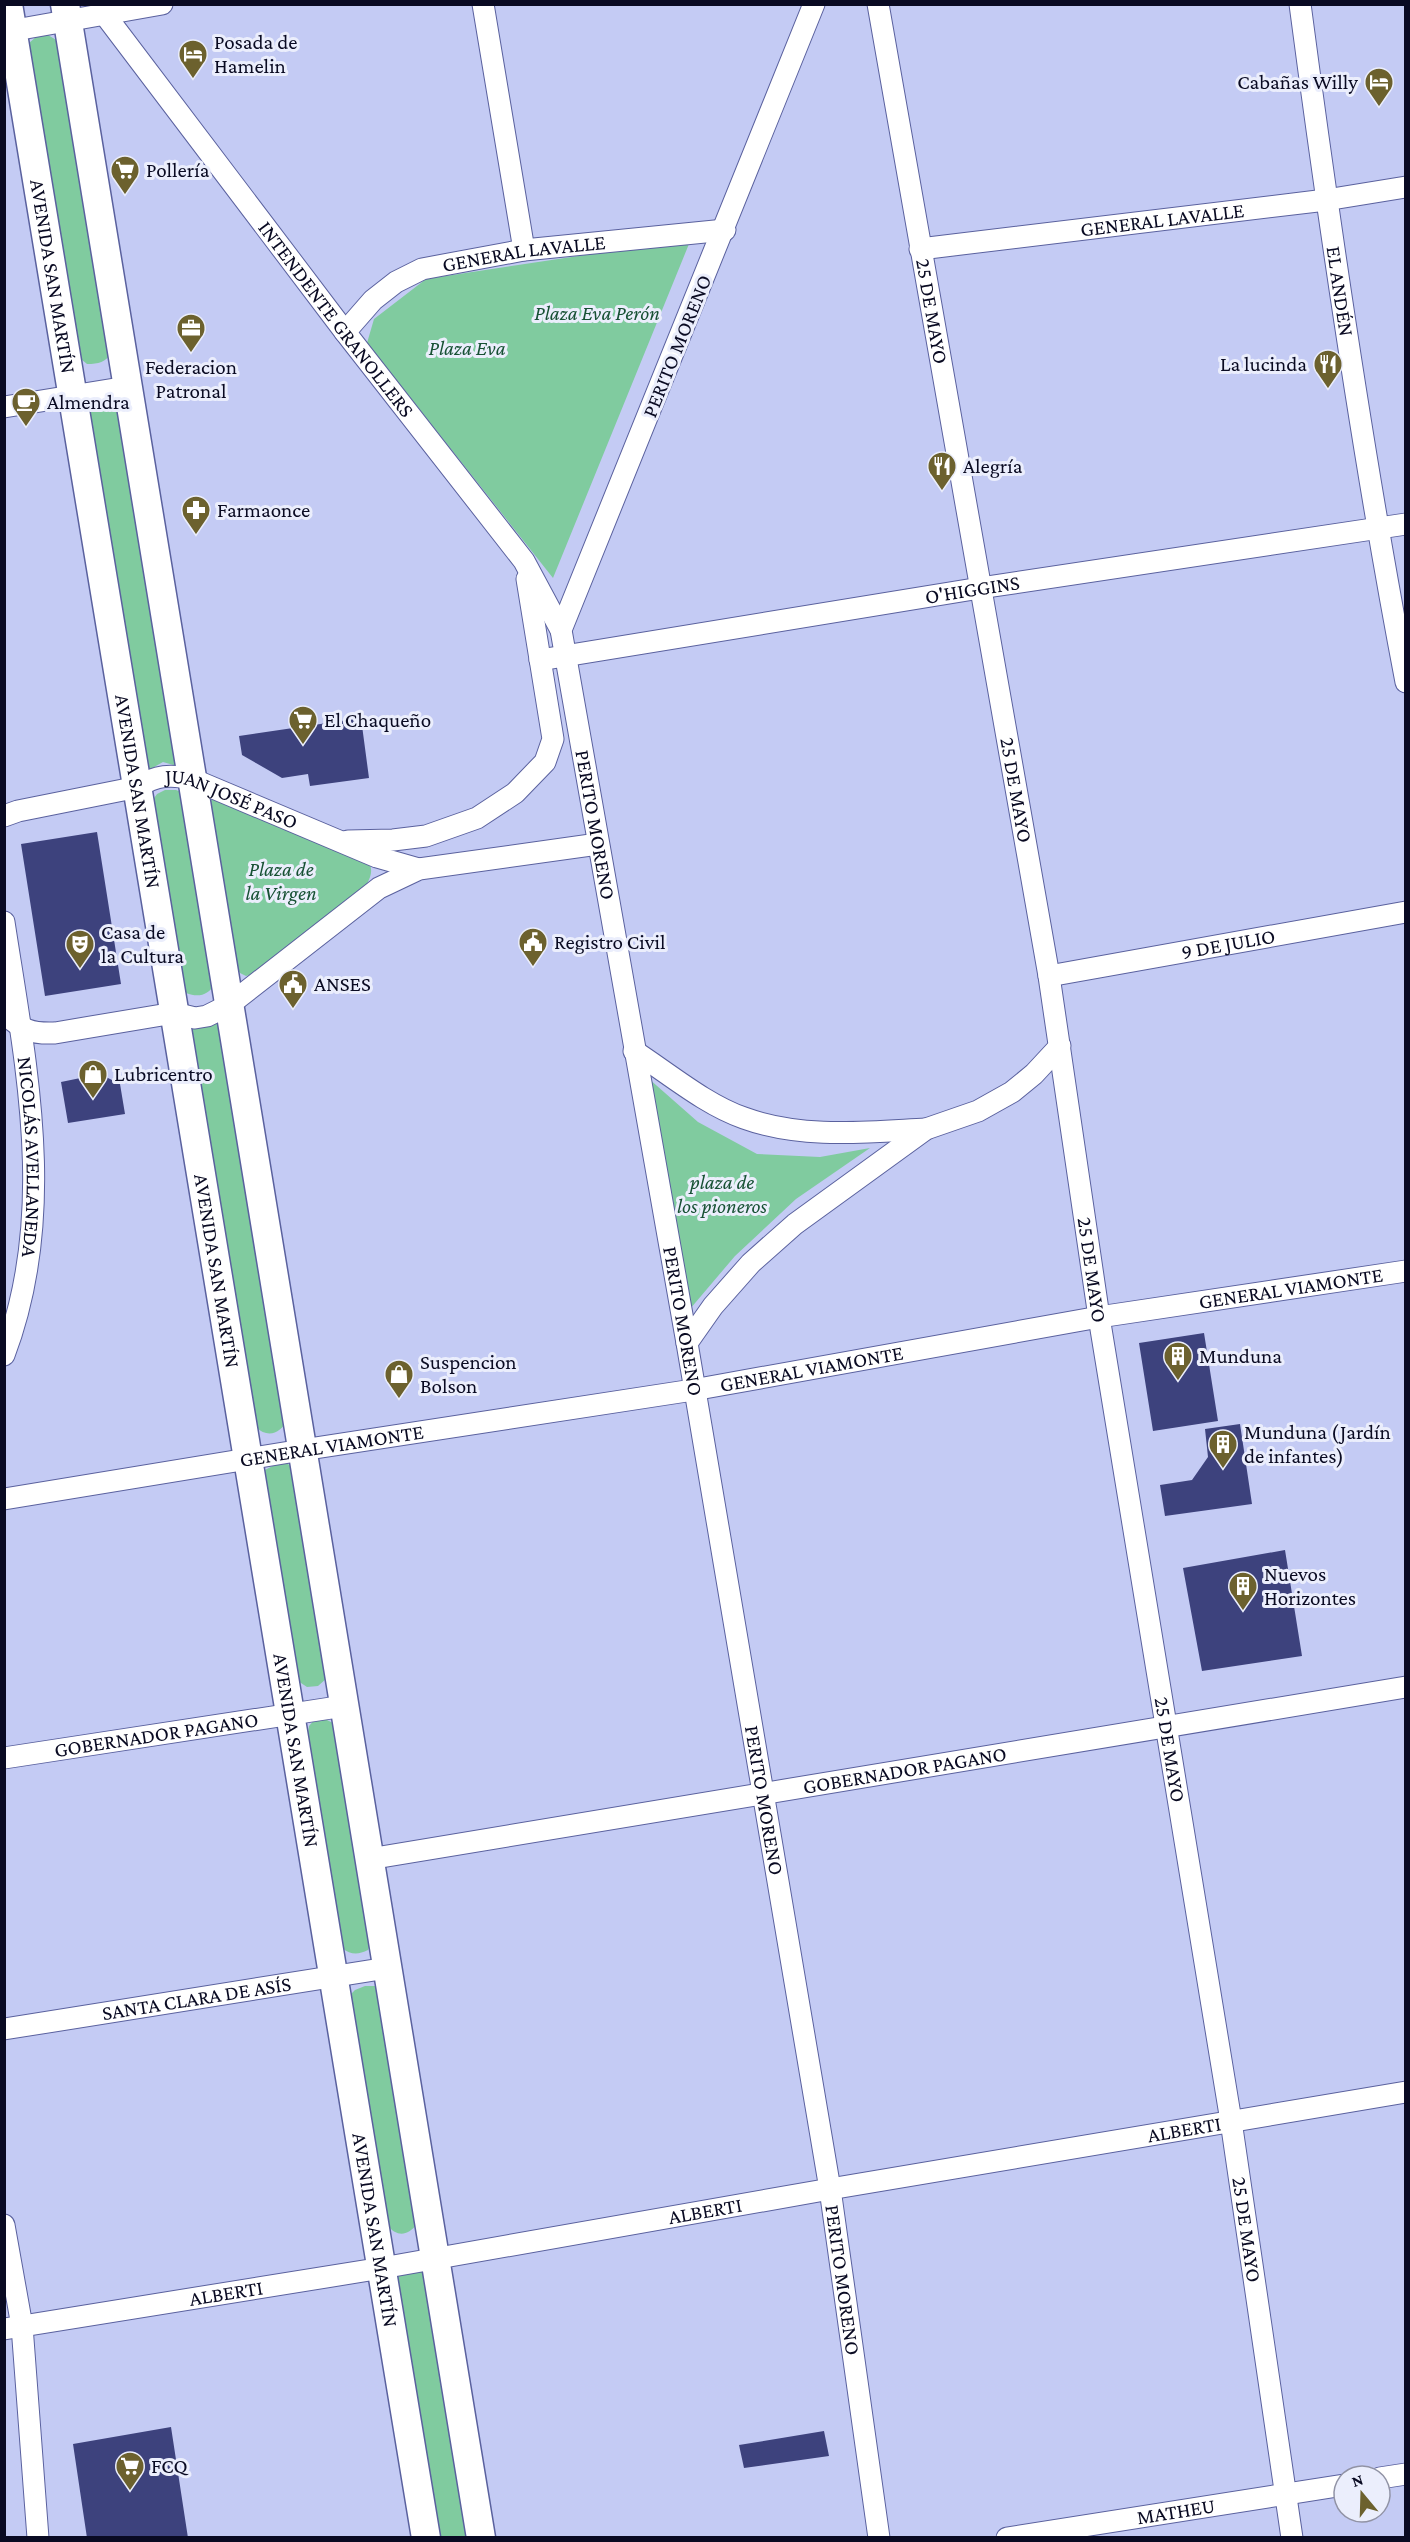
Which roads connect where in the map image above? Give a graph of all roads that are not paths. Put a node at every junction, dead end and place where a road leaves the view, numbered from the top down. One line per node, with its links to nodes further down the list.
1 (162, 4): 7 (street)
2 (483, 4): 13 (street)
3 (814, 4): 11 (street, PERITO MORENO)
4 (878, 4): 12 (street, 25 DE MAYO)
5 (1300, 4): 10 (street, EL ANDÉN)
6 (66, 12): 7 (street); 8 (street); 15 (main road)
7 (105, 15): 14 (street, INTENDENTE GRANOLLERS)
8 (8, 22): 16 (main road, AVENIDA SAN MARTÍN)
9 (1406, 187): 10 (street, GENERAL LAVALLE)
10 (1326, 200): 12 (street, GENERAL LAVALLE); 19 (street, EL ANDÉN)
11 (725, 230): 13 (street, GENERAL LAVALLE); 22 (street, PERITO MORENO)
12 (920, 249): 21 (street, 25 DE MAYO)
13 (524, 250): 14 (street, GENERAL LAVALLE)
14 (345, 332): 20 (street, INTENDENTE GRANOLLERS)
15 (127, 387): 16 (street); 26 (main road)
16 (73, 396): 17 (street); 27 (main road, AVENIDA SAN MARTÍN)
17 (4, 406)
18 (1406, 524): 19 (street, O'HIGGINS)
19 (1376, 528): 21 (street, O'HIGGINS); 25 (street, EL ANDÉN)
20 (524, 561): 22 (street, INTENDENTE GRANOLLERS); 24 (street)
21 (980, 588): 23 (street, O'HIGGINS); 34 (street, 25 DE MAYO)
22 (561, 630): 23 (street, PERITO MORENO)
23 (567, 655): 24 (street, O'HIGGINS); 30 (street, PERITO MORENO)
24 (540, 660): 29 (street)
25 (1406, 682)
26 (192, 780): 27 (street, JUAN JOSÉ PASO); 29 (street, JUAN JOSÉ PASO); 35 (main road)
27 (138, 787): 28 (street, JUAN JOSÉ PASO); 36 (main road, AVENIDA SAN MARTÍN)
28 (4, 816)
29 (340, 841): 31 (street, JUAN JOSÉ PASO)
30 (598, 844): 31 (street, JUAN JOSÉ PASO); 40 (street, PERITO MORENO)
31 (419, 869): 35 (street, JUAN JOSÉ PASO)
32 (1406, 912): 34 (street, 9 DE JULIO)
33 (4, 922): 38 (street, NICOLÁS AVELLANEDA)
34 (1049, 976): 39 (street, 25 DE MAYO)
35 (229, 1005): 36 (street, JUAN JOSÉ PASO); 47 (main road)
36 (174, 1012): 38 (street, JUAN JOSÉ PASO); 48 (main road, AVENIDA SAN MARTÍN)
37 (4, 1013): 38 (street)
38 (20, 1028): 45 (street, NICOLÁS AVELLANEDA)
39 (1060, 1046): 41 (street); 43 (street, 25 DE MAYO)
40 (634, 1051): 41 (street); 44 (street, PERITO MORENO)
41 (926, 1129): 44 (street)
42 (1406, 1271): 43 (street, GENERAL VIAMONTE)
43 (1099, 1317): 46 (street, GENERAL VIAMONTE); 53 (street, 25 DE MAYO)
44 (687, 1343): 46 (street, PERITO MORENO)
45 (4, 1355)
46 (693, 1390): 47 (street, GENERAL VIAMONTE); 55 (street, PERITO MORENO)
47 (302, 1450): 48 (street, GENERAL VIAMONTE); 51 (main road)
48 (248, 1458): 49 (street, GENERAL VIAMONTE); 52 (main road, AVENIDA SAN MARTÍN)
49 (4, 1499)
50 (1406, 1688): 53 (street, GOBERNADOR PAGANO)
51 (344, 1706): 52 (street, GOBERNADOR PAGANO); 56 (main road)
52 (290, 1714): 54 (street, GOBERNADOR PAGANO); 58 (main road, AVENIDA SAN MARTÍN)
53 (1165, 1727): 55 (street, GOBERNADOR PAGANO); 61 (street, 25 DE MAYO)
54 (4, 1758)
55 (763, 1793): 56 (street, GOBERNADOR PAGANO); 62 (street, PERITO MORENO)
56 (369, 1859): 57 (main road)
57 (387, 1968): 58 (street, SANTA CLARA DE ASÍS); 64 (main road)
58 (333, 1976): 59 (street, SANTA CLARA DE ASÍS); 65 (main road, AVENIDA SAN MARTÍN)
59 (4, 2029)
60 (1406, 2092): 61 (street, ALBERTI)
61 (1232, 2121): 62 (street, ALBERTI); 68 (street, 25 DE MAYO)
62 (830, 2190): 64 (street, ALBERTI); 72 (street, PERITO MORENO)
63 (4, 2225): 66 (street)
64 (435, 2258): 65 (street, ALBERTI); 71 (main road)
65 (382, 2268): 66 (street, ALBERTI); 70 (main road, AVENIDA SAN MARTÍN)
66 (13, 2327): 69 (street)
67 (1332, 2487): 68 (street, MATHEU)
68 (1285, 2495): 73 (street, MATHEU); 74 (street, 25 DE MAYO)
69 (38, 2538)
70 (426, 2538)
71 (481, 2538)
72 (879, 2538)
73 (1007, 2538)
74 (1292, 2538)

